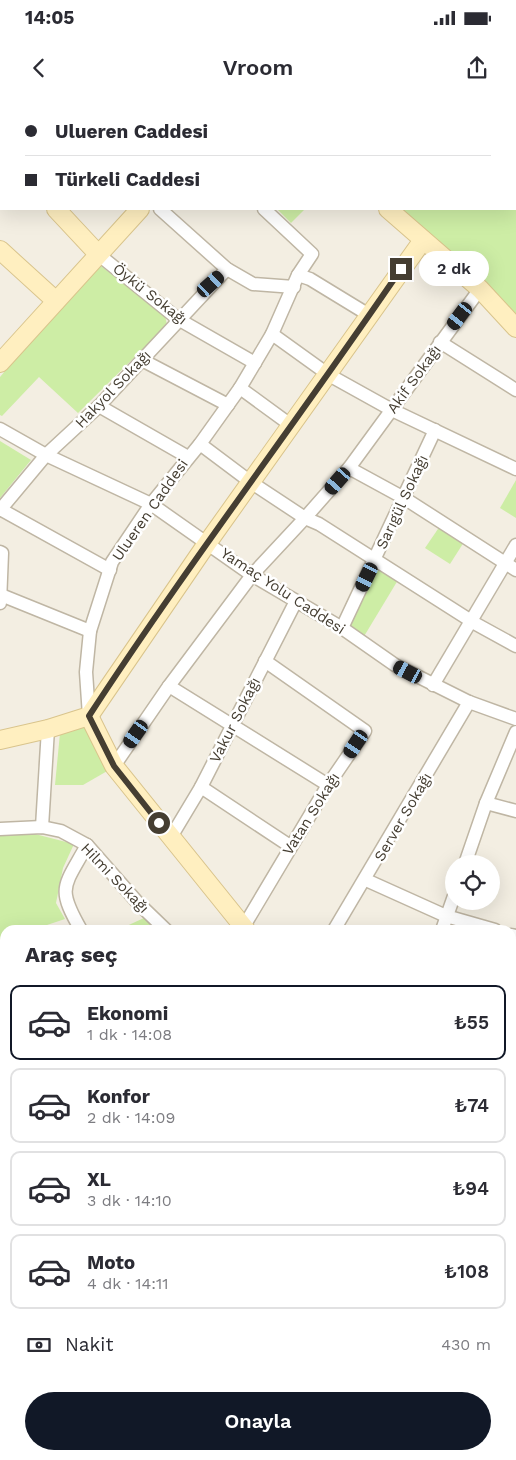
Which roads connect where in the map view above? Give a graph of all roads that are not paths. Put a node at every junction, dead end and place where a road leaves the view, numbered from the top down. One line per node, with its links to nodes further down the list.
1 (57, 210): 8 (street)
2 (139, 210): 8 (street)
3 (161, 210): 9 (street)
4 (265, 210): 10 (street, Ulueren Caddesi)
5 (389, 210): 6 (street)
6 (423, 240): 11 (street); 13 (street)
7 (0, 250): 12 (street)
8 (98, 254): 12 (street); 14 (street, Öykü Sokağı)
9 (227, 269): 10 (street); 14 (street, Hakyol Sokağı)
10 (296, 281): 13 (street); 16 (street, Ulueren Caddesi)
11 (480, 289): 15 (street); 17 (street, Akif Sokağı)
12 (56, 301): 19 (street)
13 (369, 315): 21 (street)
14 (178, 318): 18 (street, Hakyol Sokağı); 20 (street, Öykü Sokağı)
15 (516, 328)
16 (272, 334): 20 (street, Ulueren Caddesi); 21 (street)
17 (440, 342): 23 (street); 26 (street, Akif Sokağı)
18 (142, 360): 24 (street); 25 (street, Hakyol Sokağı)
19 (0, 363)
20 (255, 363): 22 (street, Ulueren Caddesi)
21 (329, 375): 26 (street); 27 (street)
22 (240, 388): 24 (street, Ulueren Caddesi); 27 (street)
23 (516, 390)
24 (228, 405): 30 (street, Ulueren Caddesi)
25 (98, 406): 31 (street, Hakyol Sokağı); 32 (street)
26 (392, 410): 29 (street); 33 (street, Akif Sokağı)
27 (292, 426): 35 (street)
28 (0, 429): 31 (street, Yamaç Yolu Caddesi)
29 (435, 430): 34 (street); 36 (street, Sarıgül Sokağı)
30 (200, 444): 32 (street, Ulueren Caddesi); 35 (street)
31 (46, 455): 37 (street, Yamaç Yolu Caddesi); 38 (street, Hakyol Sokağı)
32 (188, 457): 37 (street, Ulueren Caddesi)
33 (349, 468): 36 (street); 39 (street, Akif Sokağı)
34 (516, 469)
35 (252, 483): 39 (street); 40 (street)
36 (404, 498): 43 (street, Sarıgül Sokağı); 44 (street)
37 (151, 504): 40 (street, Yamaç Yolu Caddesi); 45 (street, Ulueren Caddesi)
38 (0, 510): 45 (street)
39 (305, 518): 43 (street); 46 (street, Akif Sokağı)
40 (208, 542): 46 (street, Yamaç Yolu Caddesi); 57 (street)
41 (516, 545): 44 (street)
42 (0, 552): 47 (street)
43 (375, 560): 49 (street); 50 (street, Sarıgül Sokağı)
44 (511, 567): 49 (street)
45 (110, 570): 51 (street, Ulueren Caddesi)
46 (252, 575): 48 (street, Yamaç Yolu Caddesi); 54 (street, Akif Sokağı)
47 (0, 599): 51 (street)
48 (296, 601): 50 (street, Yamaç Yolu Caddesi); 53 (street, Vakur Sokağı)
49 (470, 620): 52 (street); 55 (street)
50 (342, 628): 55 (street, Yamaç Yolu Caddesi)
51 (90, 631): 57 (street, Ulueren Caddesi)
52 (516, 646)
53 (265, 661): 59 (street, Vakur Sokağı); 64 (street, Vatan Sokağı)
54 (169, 686): 59 (street); 63 (street, Akif Sokağı)
55 (433, 686): 56 (street, Yamaç Yolu Caddesi)
56 (470, 702): 58 (street, Yamaç Yolu Caddesi); 74 (street, Server Sokağı)
57 (89, 716): 60 (street); 63 (street, Ulueren Caddesi)
58 (516, 719)
59 (232, 723): 64 (street); 65 (street, Vakur Sokağı)
60 (48, 729): 62 (street); 68 (street)
61 (516, 732): 66 (street)
62 (0, 740)
63 (114, 766): 70 (street, Ulueren Caddesi)
64 (328, 785): 72 (street, Vatan Sokağı)
65 (200, 787): 70 (street, Vakur Sokağı); 72 (street)
66 (486, 803): 67 (street); 73 (street)
67 (516, 811)
68 (42, 827): 69 (street, Hilmi Sokağı); 71 (street, Hilmi Sokağı)
69 (0, 829)
70 (171, 837): 79 (street, Ulueren Caddesi)
71 (87, 845): 77 (street); 78 (street, Hilmi Sokağı)
72 (290, 846): 80 (street, Vatan Sokağı)
73 (468, 855)
74 (366, 880): 76 (street); 81 (street, Server Sokağı)
75 (448, 910): 76 (street)
76 (446, 916): 82 (street); 83 (street)
77 (78, 925)
78 (161, 925)
79 (243, 925)
80 (247, 925)
81 (337, 925)
82 (443, 925)
83 (478, 925)

